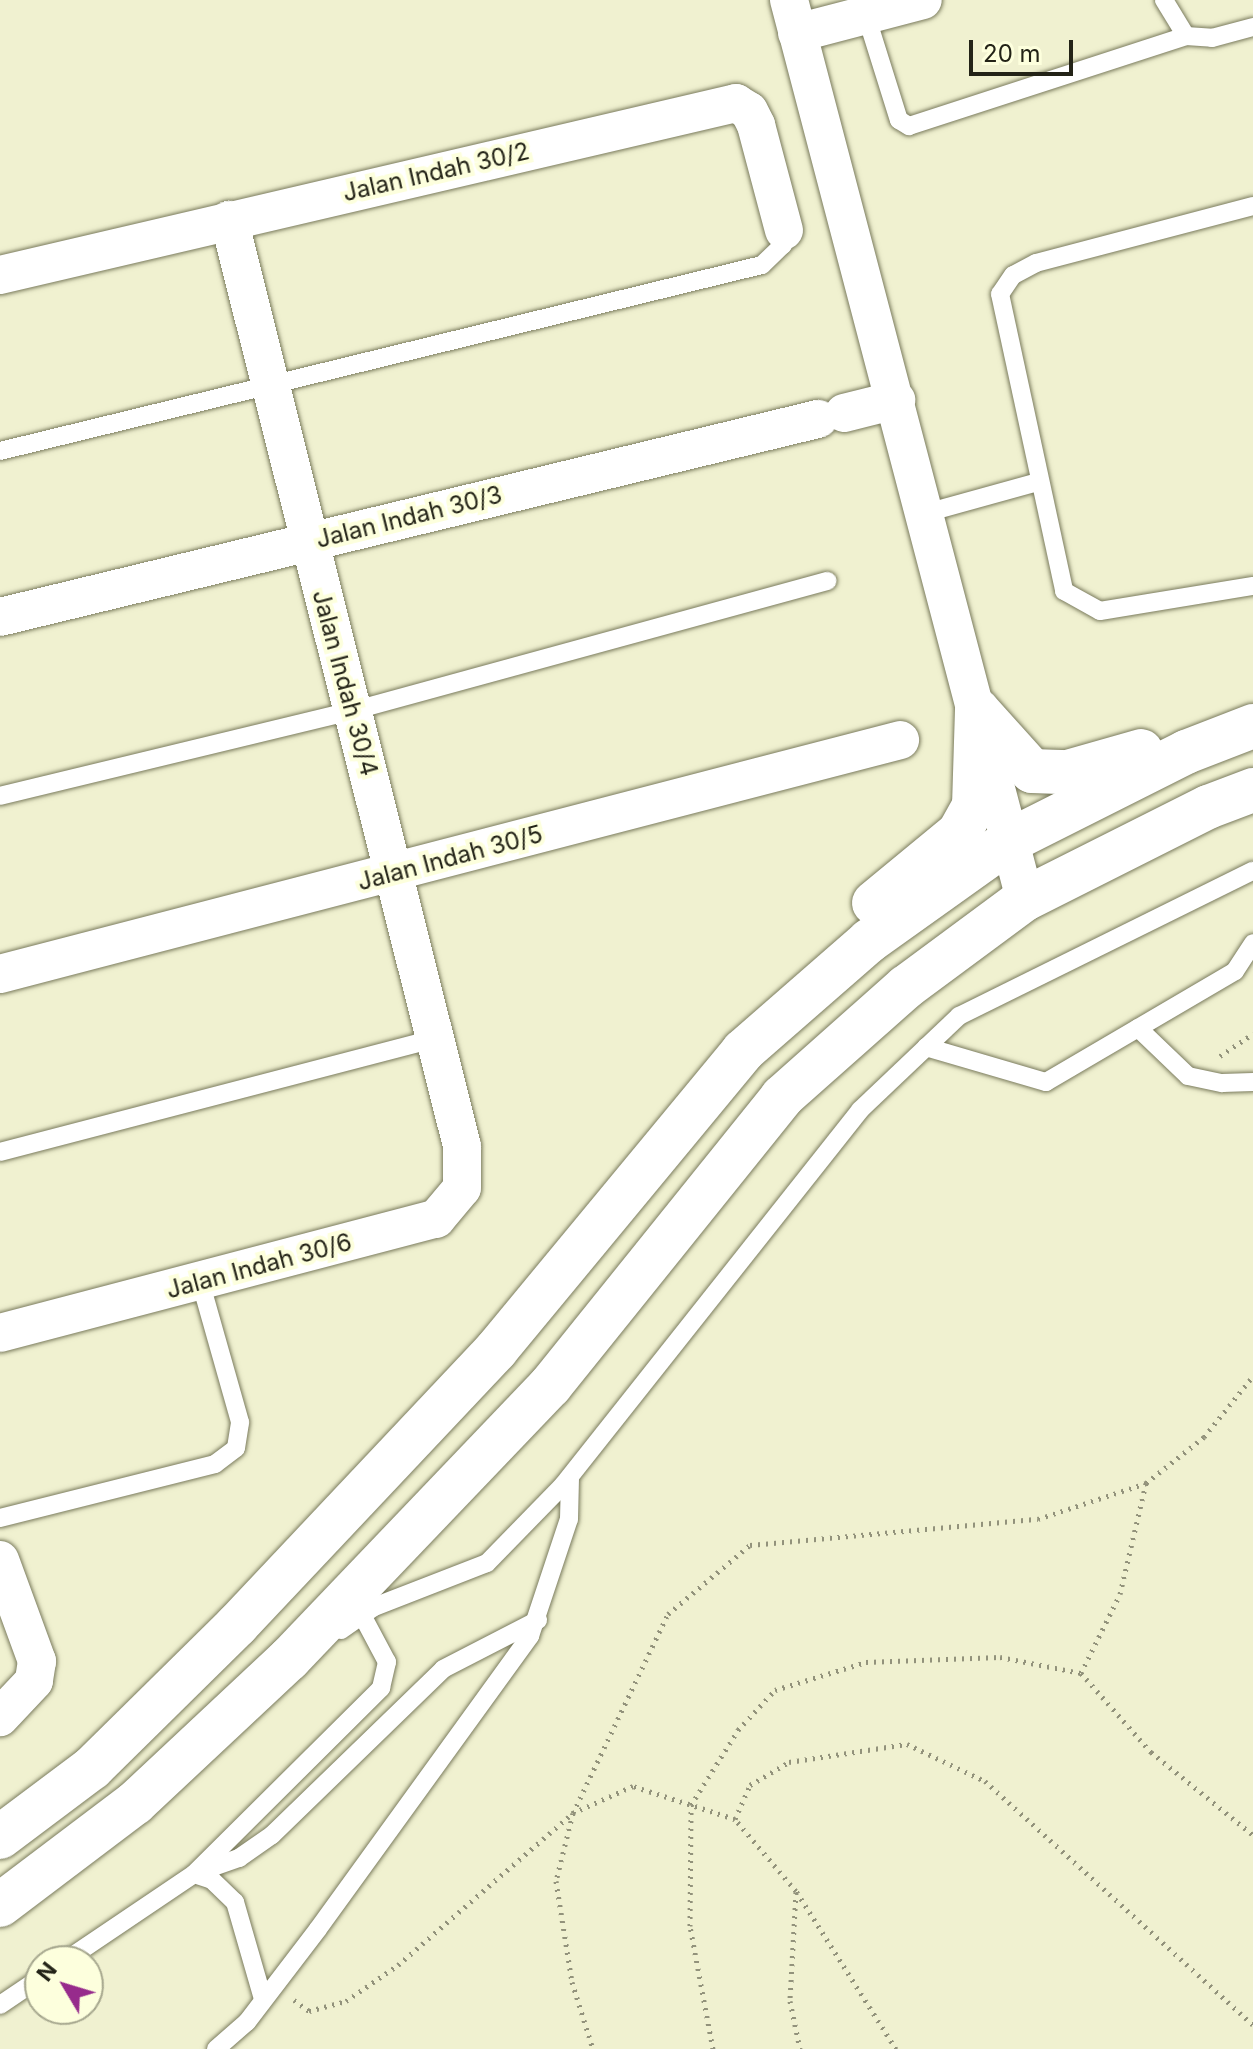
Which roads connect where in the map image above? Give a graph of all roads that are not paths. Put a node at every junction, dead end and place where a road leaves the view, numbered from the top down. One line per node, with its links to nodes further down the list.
1 (923, 0): 3 (street)
2 (1164, 0): 6 (lane)
3 (866, 15): 4 (street); 6 (lane)
4 (793, 17): 12 (street)
5 (1253, 27): 6 (lane)
6 (1186, 36)
7 (1253, 206): 14 (lane)
8 (229, 220): 9 (street, Jalan Indah 30/2); 10 (street, Jalan Indah 30/2); 11 (street, Jalan Indah 30/4)
9 (784, 230): 11 (lane)
10 (0, 275)
11 (269, 385): 13 (lane); 16 (street, Jalan Indah 30/4)
12 (896, 400): 15 (street); 16 (street, Jalan Indah 30/3)
13 (0, 451)
14 (1038, 482): 15 (lane); 18 (lane)
15 (926, 513): 20 (street)
16 (308, 542): 19 (street, Jalan Indah 30/3); 21 (street, Jalan Indah 30/4)
17 (828, 581): 21 (lane)
18 (1253, 586)
19 (0, 617)
20 (977, 710): 22 (main road); 27 (street); 36 (main road)
21 (352, 711): 26 (lane); 29 (street, Jalan Indah 30/4)
22 (1253, 717)
23 (1253, 726): 27 (main road)
24 (900, 740): 29 (street, Jalan Indah 30/5)
25 (1253, 790): 30 (main road)
26 (0, 796)
27 (1009, 841): 30 (street); 36 (main road)
28 (1253, 871): 35 (lane)
29 (393, 873): 32 (street, Jalan Indah 30/5); 34 (street, Jalan Indah 30/4)
30 (1025, 899): 47 (main road)
31 (1253, 943): 33 (lane)
32 (0, 974)
33 (1138, 1028): 35 (lane); 37 (lane)
34 (435, 1039): 38 (street, Jalan Indah 30/4); 39 (lane)
35 (926, 1047): 42 (lane)
36 (743, 1051): 49 (main road)
37 (1253, 1082)
38 (462, 1146): 40 (street, Jalan Indah 30/6)
39 (0, 1152)
40 (200, 1281): 41 (street, Jalan Indah 30/6); 43 (lane)
41 (0, 1333)
42 (570, 1477): 45 (lane); 46 (lane)
43 (0, 1518)
44 (0, 1560): 48 (street)
45 (362, 1615): 47 (lane); 50 (lane)
46 (538, 1620): 50 (lane); 54 (lane)
47 (256, 1690): 51 (main road)
48 (0, 1717)
49 (0, 1837)
50 (194, 1874): 52 (lane); 54 (lane)
51 (0, 1905)
52 (89, 1945)
53 (24, 1989): 55 (lane)
54 (269, 1992): 56 (lane)
55 (0, 2005)
56 (216, 2049)

